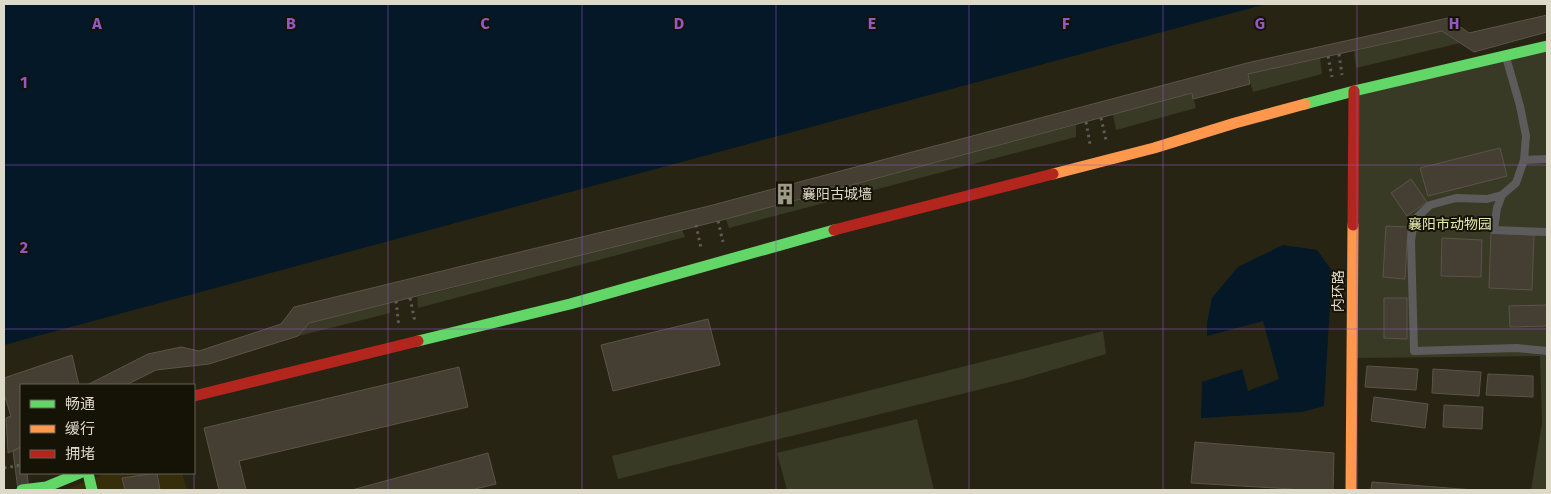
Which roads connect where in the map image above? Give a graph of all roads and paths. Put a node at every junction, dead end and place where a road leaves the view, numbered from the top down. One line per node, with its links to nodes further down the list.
1 (1547, 46): 4 (street)
2 (1339, 54): 5 (path)
3 (1328, 56): 6 (path)
4 (1505, 56): 7 (street); 13 (lane)
5 (1343, 78)
6 (1332, 80)
7 (1354, 91): 25 (street); 32 (street, 内环路)
8 (1101, 118): 10 (path)
9 (1086, 122): 11 (path)
10 (1106, 140)
11 (1090, 144)
12 (1547, 159): 13 (lane)
13 (1524, 160): 14 (lane)
14 (1502, 195): 17 (lane); 24 (lane)
15 (718, 221): 18 (path)
16 (696, 225): 19 (path)
17 (1547, 232)
18 (723, 243)
19 (701, 249)
20 (410, 298): 22 (path)
21 (396, 301): 23 (path)
22 (416, 325)
23 (399, 330)
24 (1547, 351)
25 (195, 396)
26 (20, 465): 27 (path)
27 (4, 468)
28 (78, 474): 30 (street)
29 (88, 474): 31 (street)
30 (22, 490)
31 (92, 490)
32 (1351, 490)

